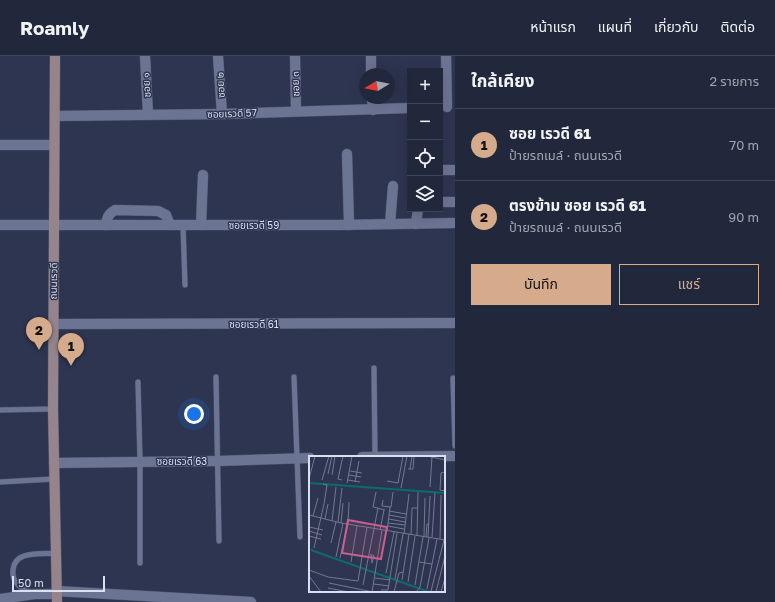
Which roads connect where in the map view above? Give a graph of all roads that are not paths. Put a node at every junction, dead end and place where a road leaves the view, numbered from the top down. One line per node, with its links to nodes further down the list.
1 (56, 56): 15 (street, ถนนเรวดี)
2 (145, 56): 13 (street, ซอย ๑)
3 (218, 56): 14 (street, ซอย ๒)
4 (294, 56): 12 (street, ซอย ๓)
5 (371, 56): 7 (street)
6 (446, 56): 9 (street)
7 (371, 68)
8 (372, 104): 11 (street)
9 (447, 107)
10 (407, 108): 11 (street, ซอยเรวดี 57)
11 (373, 110): 12 (street, ซอยเรวดี 57)
12 (296, 111): 14 (street, ซอยเรวดี 57)
13 (148, 114): 14 (street, ซอยเรวดี 57); 15 (street, ซอยเรวดี 57)
14 (222, 114)
15 (55, 116): 17 (street, ถนนเรวดี)
16 (0, 145): 17 (street)
17 (54, 145): 30 (street, ถนนเรวดี)
18 (347, 154): 35 (street)
19 (443, 170): 20 (street)
20 (455, 170)
21 (203, 175): 34 (street)
22 (393, 186): 27 (street)
23 (443, 202): 24 (street)
24 (455, 202)
25 (418, 212): 28 (street)
26 (455, 223): 28 (street, ซอยเรวดี 59)
27 (390, 224): 28 (street, ซอยเรวดี 59); 35 (street, ซอยเรวดี 59)
28 (416, 224)
29 (0, 225): 30 (street, ซอยเรวดี 59)
30 (54, 225): 31 (street, ซอยเรวดี 59); 38 (street, ถนนเรวดี)
31 (106, 225): 32 (street, ซอยเรวดี 59); 32 (street)
32 (170, 225): 33 (street, ซอยเรวดี 59)
33 (183, 225): 34 (street, ซอยเรวดี 59); 36 (lane)
34 (201, 225): 35 (street, ซอยเรวดี 59)
35 (349, 225)
36 (184, 285)
37 (455, 323): 38 (street, ซอยเรวดี 61)
38 (53, 324): 44 (street, ถนนเรวดี)
39 (374, 368): 47 (lane)
40 (216, 377): 53 (lane)
41 (294, 377): 50 (lane)
42 (453, 378): 46 (lane)
43 (138, 382): 52 (lane)
44 (53, 409): 45 (lane); 54 (street, ถนนเรวดี)
45 (0, 410)
46 (455, 446)
47 (375, 456)
48 (445, 456): 49 (street)
49 (455, 456)
50 (297, 458): 51 (street, ซอยเรวดี 63); 53 (street, ซอยเรวดี 63); 57 (lane)
51 (309, 458)
52 (140, 461): 53 (street, ซอยเรวดี 63); 54 (street, ซอยเรวดี 63); 60 (lane)
53 (217, 461): 58 (lane)
54 (54, 462): 55 (street, ถนนเรวดี)
55 (54, 479): 56 (lane); 59 (street, ถนนเรวดี)
56 (0, 482)
57 (300, 537)
58 (219, 541)
59 (56, 553): 61 (lane); 62 (street, ถนนเรวดี)
60 (140, 563)
61 (35, 594): 62 (street); 63 (street)
62 (56, 596): 64 (street)
63 (0, 599)
64 (251, 602)

